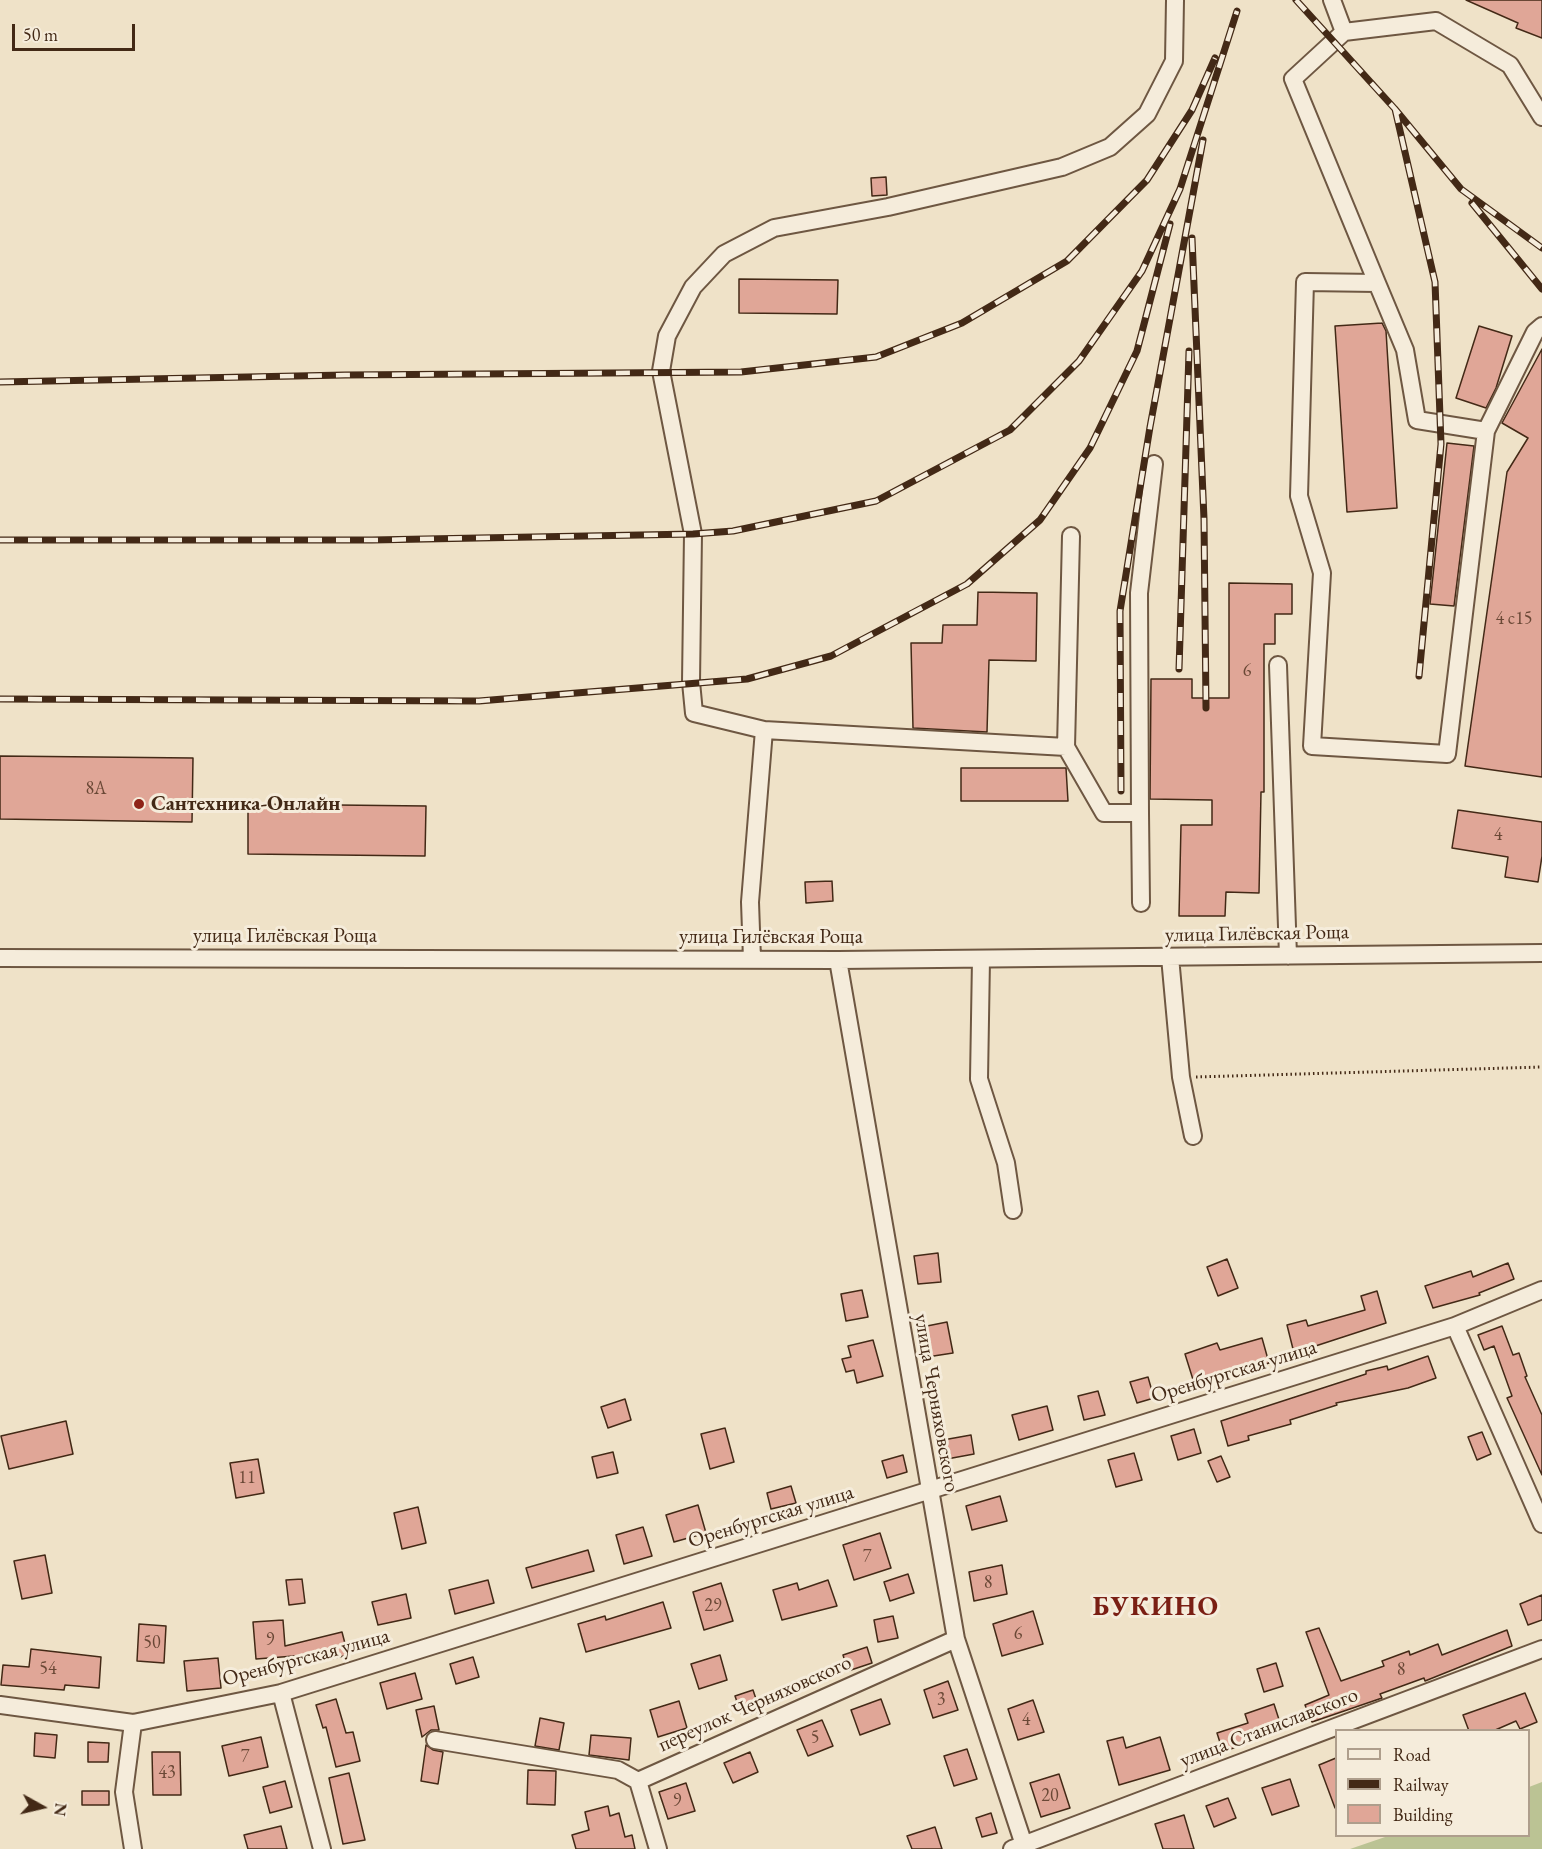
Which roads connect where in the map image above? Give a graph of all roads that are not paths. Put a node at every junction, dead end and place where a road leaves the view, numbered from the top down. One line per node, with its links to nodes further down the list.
1 (1175, 0): 11 (street)
2 (1332, 0): 3 (street)
3 (1344, 32): 4 (street); 5 (street)
4 (1542, 117)
5 (1377, 283): 7 (street); 7 (street)
6 (1542, 326): 7 (street)
7 (1486, 431)
8 (1154, 464): 13 (street)
9 (1071, 536): 12 (street)
10 (1278, 665): 16 (street)
11 (764, 730): 12 (street); 19 (street)
12 (1066, 747): 13 (street)
13 (1140, 813): 14 (street)
14 (1141, 903)
15 (1542, 953): 16 (street, улица Гилёвская Роща)
16 (1288, 956): 17 (street, улица Гилёвская Роща)
17 (1170, 957): 20 (street, улица Гилёвская Роща); 22 (street)
18 (0, 958): 19 (street, улица Гилёвская Роща)
19 (752, 959): 21 (street, улица Гилёвская Роща)
20 (981, 959): 21 (street, улица Гилёвская Роща); 23 (street)
21 (838, 960): 26 (street, улица Черняховского)
22 (1193, 1136)
23 (1013, 1210)
24 (1542, 1290): 25 (street, Оренбургская улица)
25 (1455, 1326): 26 (street, Оренбургская улица); 27 (street)
26 (928, 1492): 28 (street, улица Черняховского); 30 (street, Оренбургская улица)
27 (1542, 1524)
28 (956, 1639): 34 (street, переулок Черняховского); 35 (street, улица Черняховского)
29 (1542, 1649): 35 (street, улица Станиславского)
30 (281, 1693): 32 (street, Оренбургская улица); 37 (street)
31 (0, 1705): 32 (street, Оренбургская улица)
32 (133, 1723): 36 (street)
33 (435, 1740): 34 (street)
34 (638, 1781): 38 (street)
35 (1018, 1847)
36 (133, 1849)
37 (322, 1849)
38 (658, 1849)

